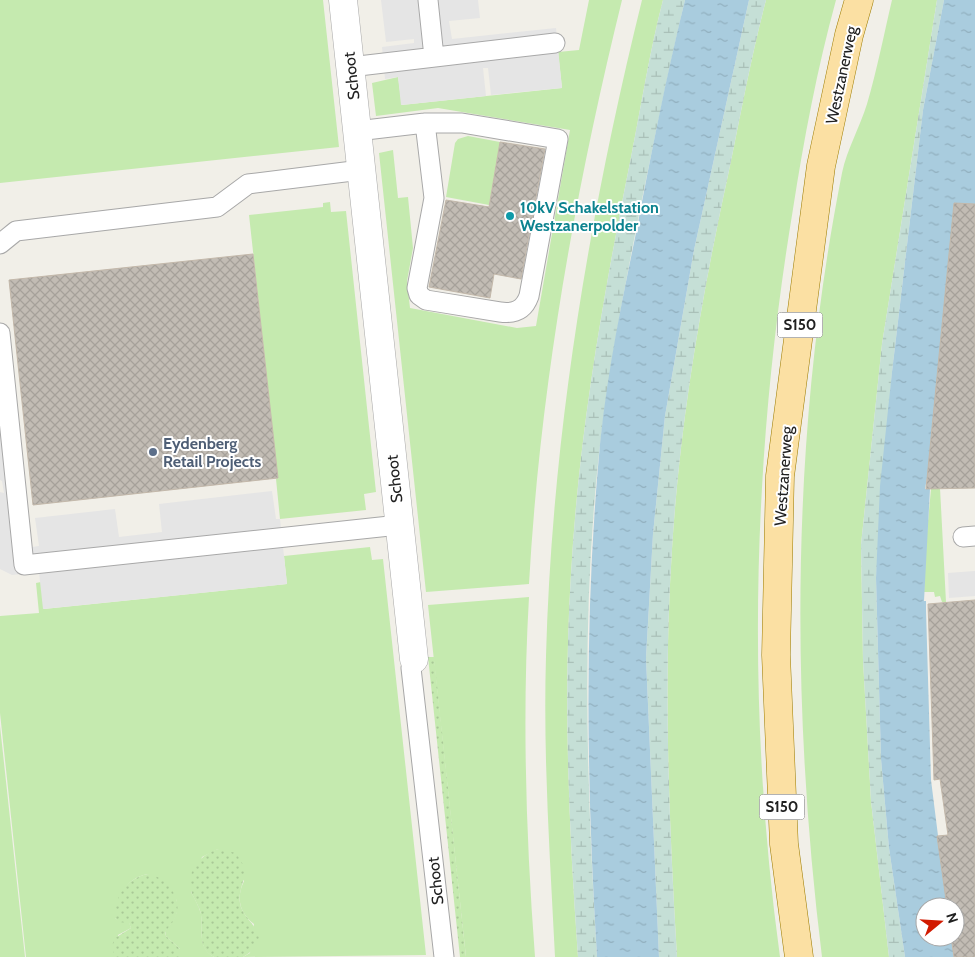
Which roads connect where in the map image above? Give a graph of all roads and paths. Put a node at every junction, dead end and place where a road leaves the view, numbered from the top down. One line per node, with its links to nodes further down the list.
1 (343, 0): 6 (street, Schoot)
2 (428, 0): 5 (lane)
3 (859, 0): 15 (main road, Westzanerweg / S150)
4 (556, 43): 5 (lane)
5 (434, 57): 6 (lane)
6 (350, 67): 8 (street, Schoot)
7 (425, 123): 7 (lane); 8 (lane)
8 (357, 131): 9 (street, Schoot)
9 (361, 170): 10 (lane); 12 (street, Schoot)
10 (0, 244)
11 (0, 333): 12 (lane)
12 (399, 525): 13 (street, Schoot)
13 (414, 659): 14 (lane, Schoot)
14 (444, 957)
15 (799, 957)

